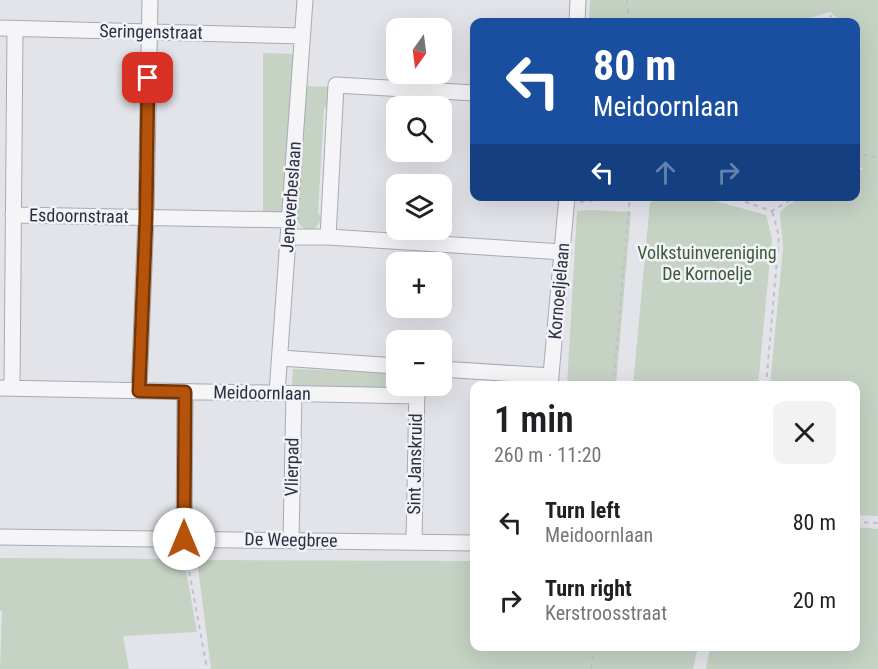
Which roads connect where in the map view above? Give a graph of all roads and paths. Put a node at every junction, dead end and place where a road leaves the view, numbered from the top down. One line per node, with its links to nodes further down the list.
1 (150, 0): 10 (street)
2 (305, 0): 11 (street, Jeneverbeslaan)
3 (578, 0): 6 (street)
4 (627, 0): 7 (path)
5 (831, 16): 8 (path)
6 (577, 18)
7 (628, 18)
8 (825, 18)
9 (7, 29): 10 (street, Seringenstraat); 20 (street)
10 (148, 31): 11 (street, Seringenstraat); 21 (street)
11 (302, 36): 22 (street, Jeneverbeslaan)
12 (470, 93): 24 (street)
13 (860, 157): 14 (path)
14 (878, 157)
15 (567, 201): 25 (street, Kornoeljelaan)
16 (630, 201): 30 (path)
17 (743, 201): 19 (path)
18 (789, 201): 19 (path)
19 (772, 211): 31 (path)
20 (13, 215): 21 (street, Esdoornstraat); 32 (street)
21 (146, 217): 22 (street, Esdoornstraat); 33 (street)
22 (290, 220): 23 (street, Jeneverbeslaan)
23 (288, 237): 24 (street); 26 (street, Jeneverbeslaan)
24 (328, 237): 25 (street)
25 (563, 252): 29 (street, Kornoeljelaan)
26 (281, 358): 27 (street, Meidoornlaan); 36 (street, Jeneverbeslaan)
27 (386, 365)
28 (452, 370): 29 (street)
29 (550, 381)
30 (613, 381)
31 (766, 381)
32 (6, 388): 33 (street, Meidoornlaan)
33 (139, 391): 34 (street, Meidoornlaan)
34 (185, 392): 36 (street, Meidoornlaan); 42 (street)
35 (386, 392): 37 (street, Meidoornlaan)
36 (277, 393): 37 (street, Meidoornlaan)
37 (294, 394): 43 (street, Vlierpad)
38 (417, 396): 44 (street, Sint Janskruid)
39 (860, 522): 40 (path)
40 (878, 523)
41 (0, 537): 42 (street, De Weegbree)
42 (184, 539): 43 (street, De Weegbree); 47 (path)
43 (291, 540): 44 (street, De Weegbree)
44 (414, 542): 45 (street, De Weegbree)
45 (470, 543)
46 (593, 651): 48 (path)
47 (207, 669)
48 (591, 669)

